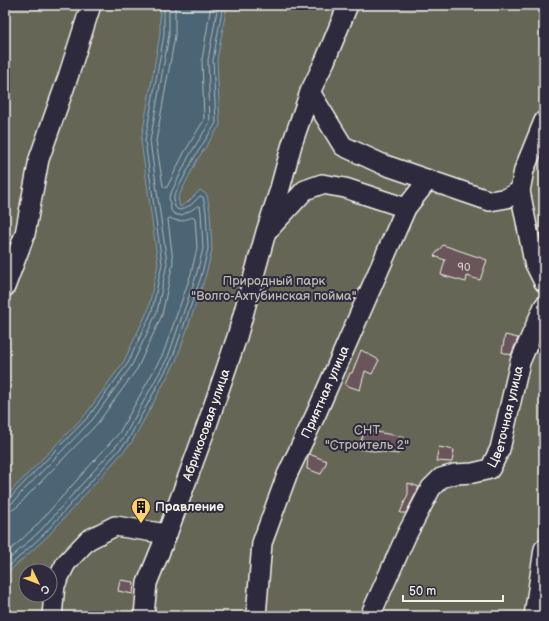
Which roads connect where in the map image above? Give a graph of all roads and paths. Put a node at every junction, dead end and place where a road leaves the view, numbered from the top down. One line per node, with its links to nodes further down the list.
1 (91, 5): 10 (street)
2 (348, 5): 3 (street, Абрикосовая улица)
3 (310, 92): 5 (street); 8 (street, Абрикосовая улица)
4 (544, 121): 6 (street)
5 (428, 180): 6 (street); 7 (street, Приятная улица)
6 (520, 191): 9 (street)
7 (406, 208): 8 (street); 16 (street, Приятная улица)
8 (266, 232): 12 (street, Абрикосовая улица)
9 (544, 282)
10 (5, 287)
11 (544, 306): 17 (street, Цветочная улица)
12 (167, 534): 14 (street); 15 (street, Абрикосовая улица)
13 (544, 549): 18 (street)
14 (52, 616)
15 (144, 616)
16 (256, 616)
17 (370, 616)
18 (534, 616)

